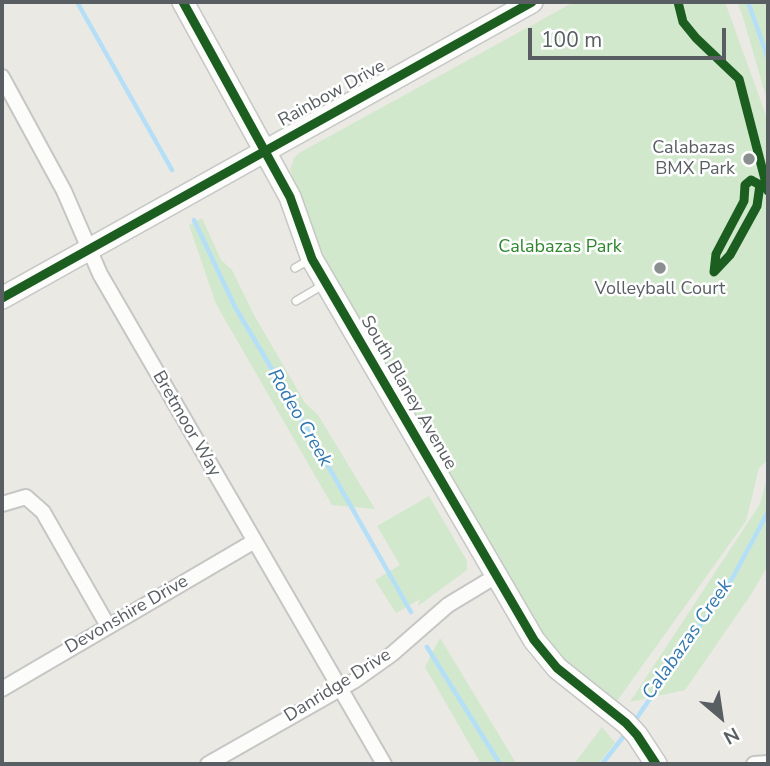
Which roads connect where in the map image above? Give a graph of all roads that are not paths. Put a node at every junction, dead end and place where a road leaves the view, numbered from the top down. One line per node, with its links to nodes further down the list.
1 (184, 2): 5 (street, South Blaney Avenue)
2 (532, 2): 5 (street, Rainbow Drive)
3 (2, 77): 4 (street, Bretmoor Way)
4 (6, 93): 6 (street, Bretmoor Way)
5 (264, 150): 6 (street, Rainbow Drive); 7 (street, South Blaney Avenue)
6 (88, 250): 8 (street, Rainbow Drive); 11 (street, Bretmoor Way)
7 (326, 283): 9 (lane); 12 (street, South Blaney Avenue)
8 (2, 298)
9 (296, 301)
10 (2, 504): 13 (street)
11 (253, 542): 13 (street, Devonshire Drive); 14 (street, Bretmoor Way)
12 (496, 576): 14 (street, Danridge Drive); 19 (street, South Blaney Avenue)
13 (108, 626): 15 (street, Devonshire Drive)
14 (340, 688): 17 (street, Danridge Drive); 18 (street, Bretmoor Way)
15 (2, 690)
16 (768, 763): 20 (street)
17 (208, 764)
18 (384, 764)
19 (656, 764)
20 (754, 764)

